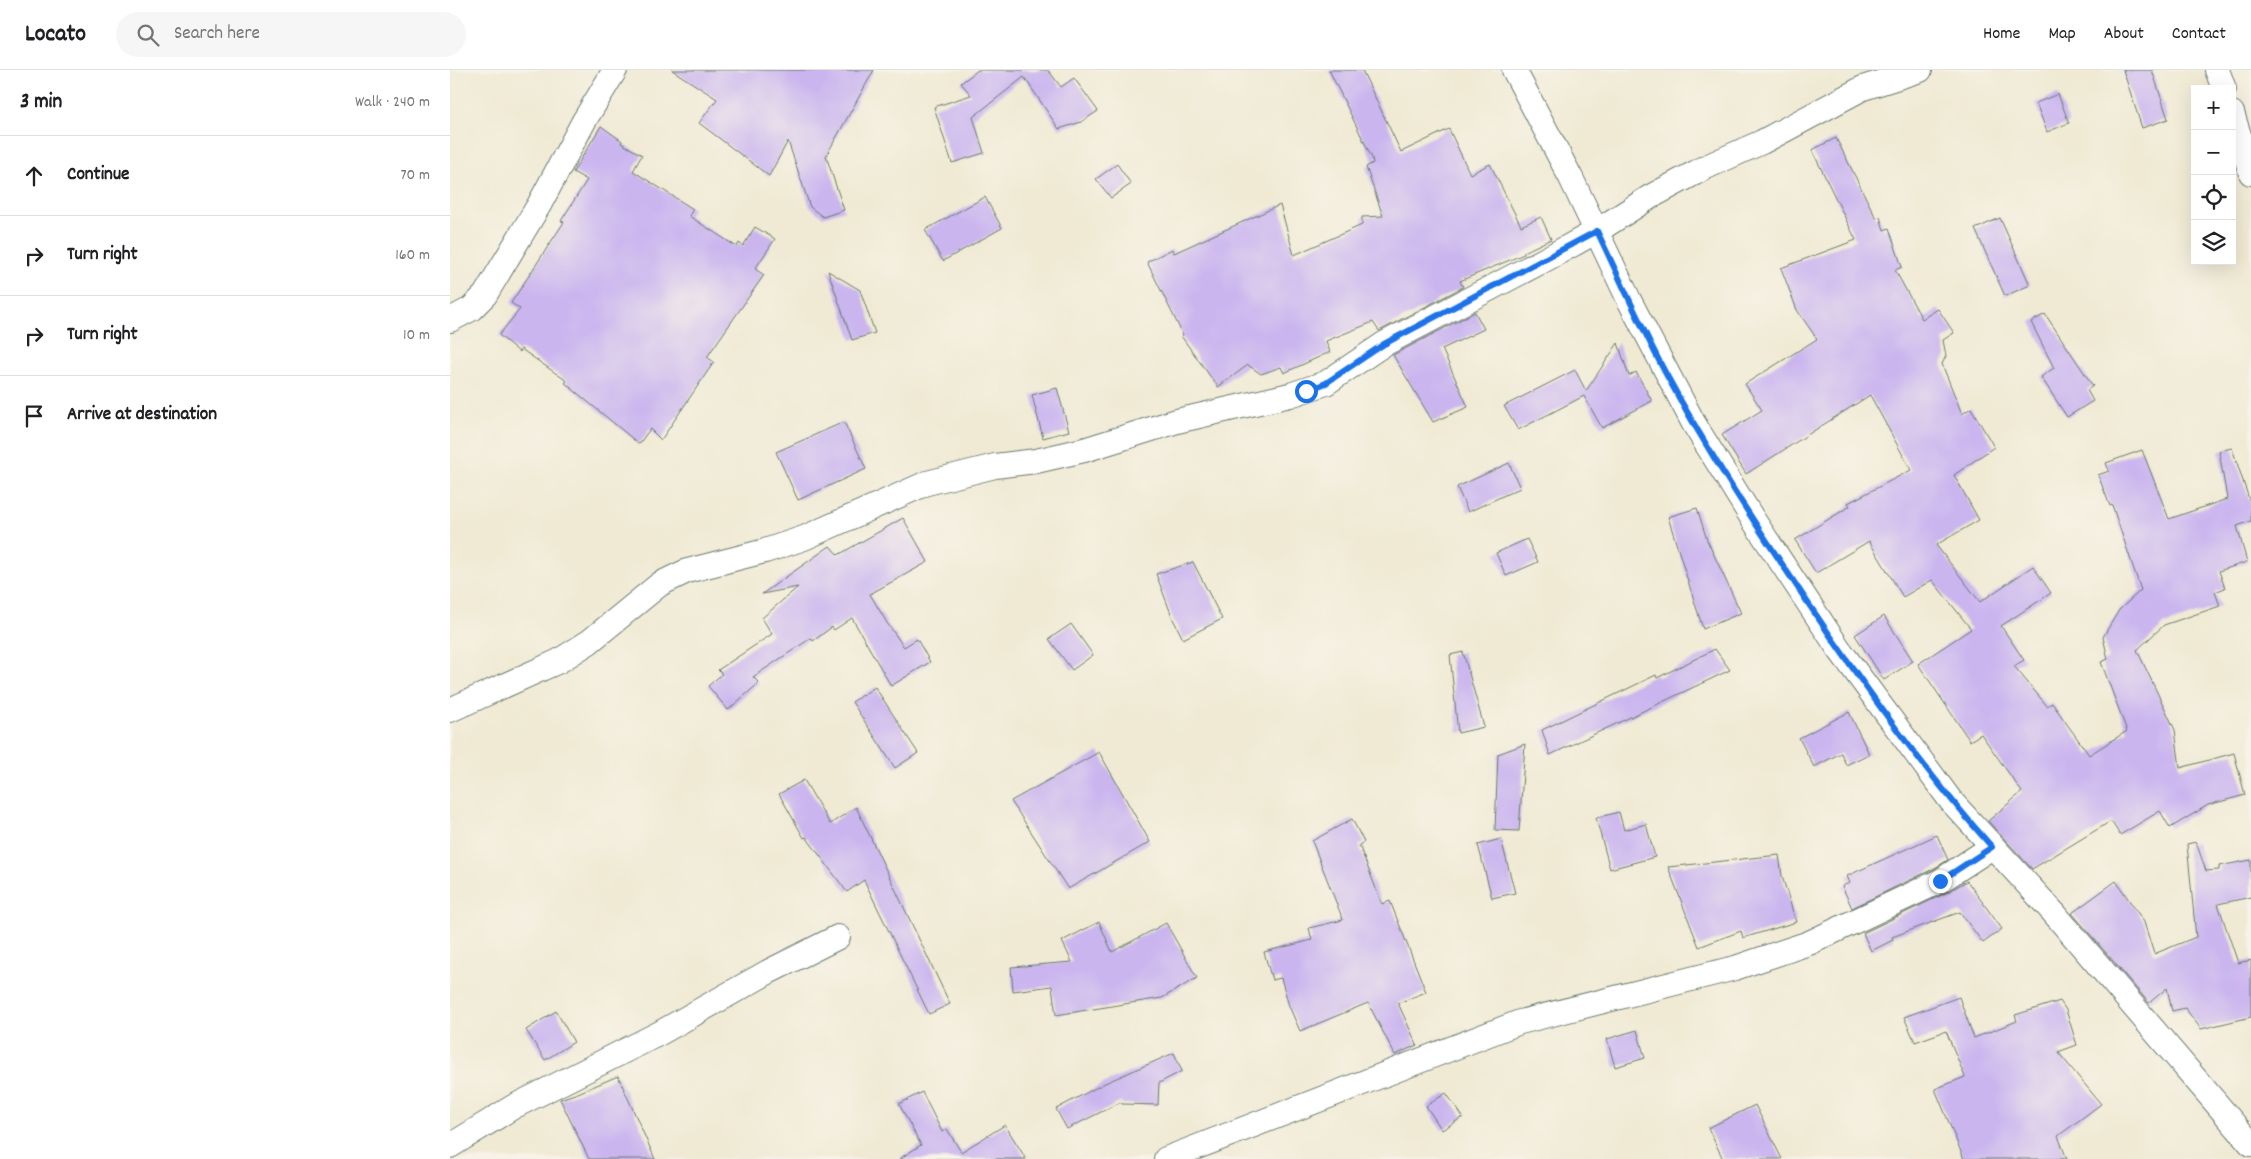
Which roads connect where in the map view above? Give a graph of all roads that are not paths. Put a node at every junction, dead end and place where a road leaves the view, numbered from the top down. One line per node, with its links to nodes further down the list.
1 (615, 70): 9 (street)
2 (1514, 70): 8 (street)
3 (1920, 70): 8 (street)
4 (2217, 70): 5 (street)
5 (2223, 85)
6 (2236, 126): 7 (street)
7 (2251, 173)
8 (1597, 231): 10 (street); 11 (street)
9 (450, 320)
10 (450, 710)
11 (1992, 847): 13 (street); 15 (street)
12 (838, 937): 14 (street)
13 (2251, 1144)
14 (450, 1146)
15 (1166, 1159)

